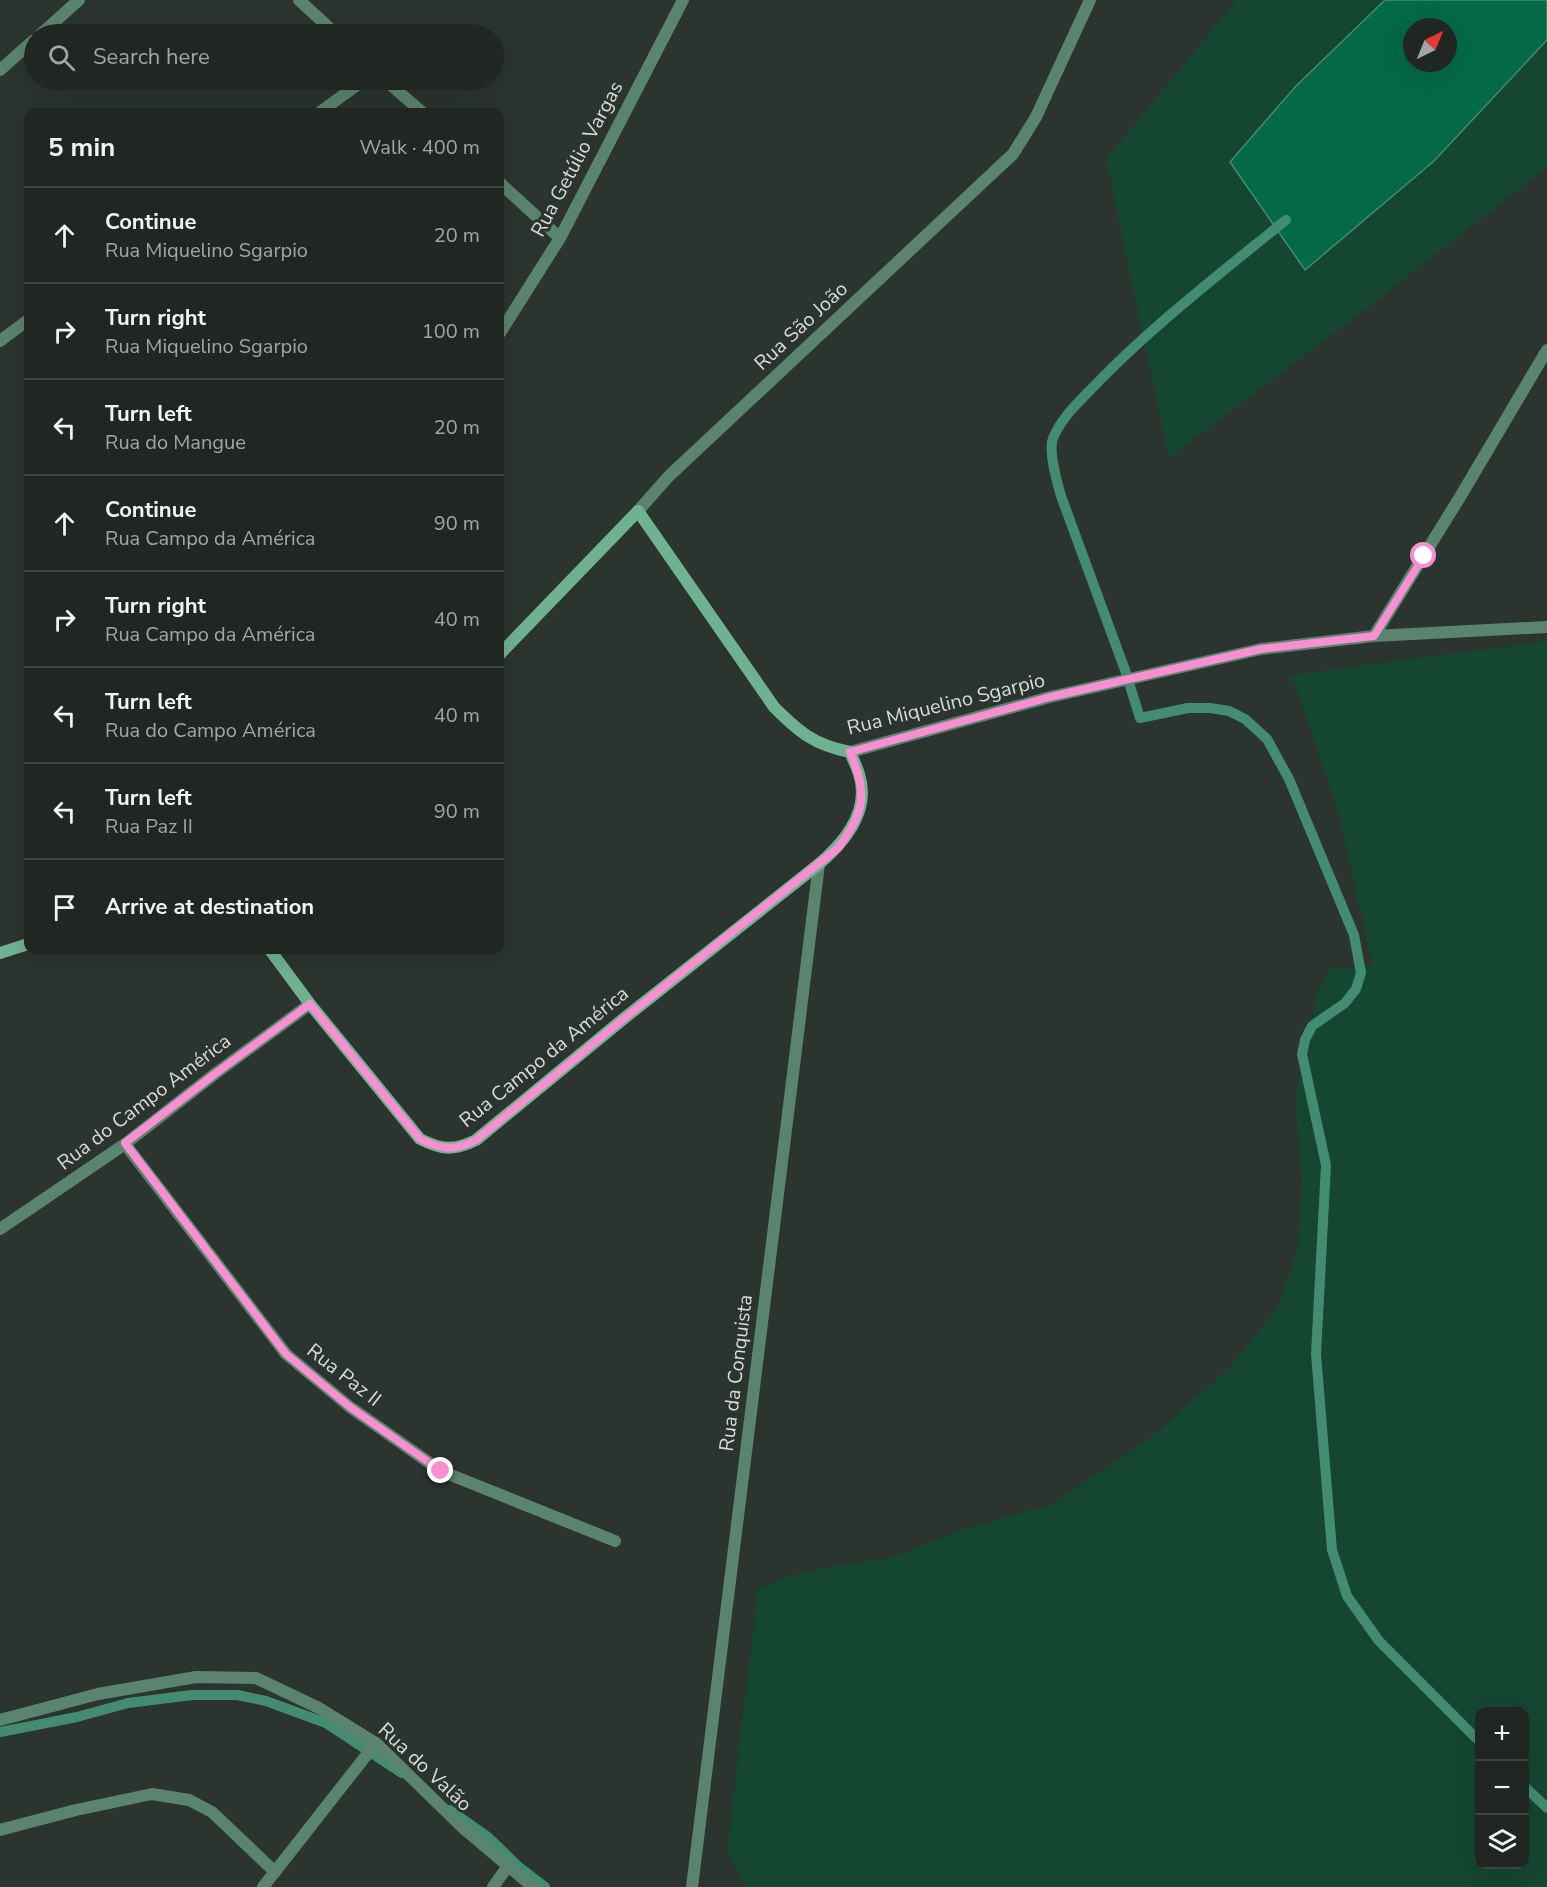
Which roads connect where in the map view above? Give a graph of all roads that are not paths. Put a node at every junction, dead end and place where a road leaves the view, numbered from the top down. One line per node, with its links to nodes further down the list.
1 (299, 0): 6 (street)
2 (683, 0): 14 (street, Rua Getúlio Vargas)
3 (1090, 0): 19 (street, Rua São João)
4 (71, 3): 5 (street)
5 (50, 24)
6 (325, 24)
7 (24, 49): 8 (street)
8 (0, 70)
9 (350, 90): 11 (street)
10 (397, 90): 12 (street)
11 (326, 108)
12 (417, 108)
13 (504, 187): 14 (street)
14 (560, 238): 16 (street, Rua Getúlio Vargas)
15 (24, 323): 17 (street)
16 (504, 327)
17 (0, 341)
18 (1547, 350): 21 (street)
19 (638, 511): 22 (street, Rua São João); 23 (street, Rua Miquelino Sgarpio)
20 (1547, 627): 21 (street, Rua Miquelino Sgarpio)
21 (1374, 636): 23 (street, Rua Miquelino Sgarpio)
22 (504, 650)
23 (850, 752): 24 (street)
24 (819, 864): 28 (street, Rua Campo da América); 40 (street, Rua da Conquista)
25 (24, 945): 26 (street)
26 (0, 953)
27 (273, 954): 28 (street, Rua Campo da América)
28 (310, 1004): 29 (street, Rua do Campo América)
29 (125, 1143): 30 (street, Rua do Campo América); 31 (street, Rua Paz II)
30 (0, 1229)
31 (615, 1541)
32 (0, 1720): 33 (street, Rua do Valão)
33 (376, 1743): 35 (street, Rua do Valão); 36 (street)
34 (0, 1830): 36 (street)
35 (508, 1866): 38 (street); 39 (street, Rua do Valão)
36 (275, 1872): 37 (street)
37 (263, 1887)
38 (493, 1887)
39 (533, 1887)
40 (692, 1887)

